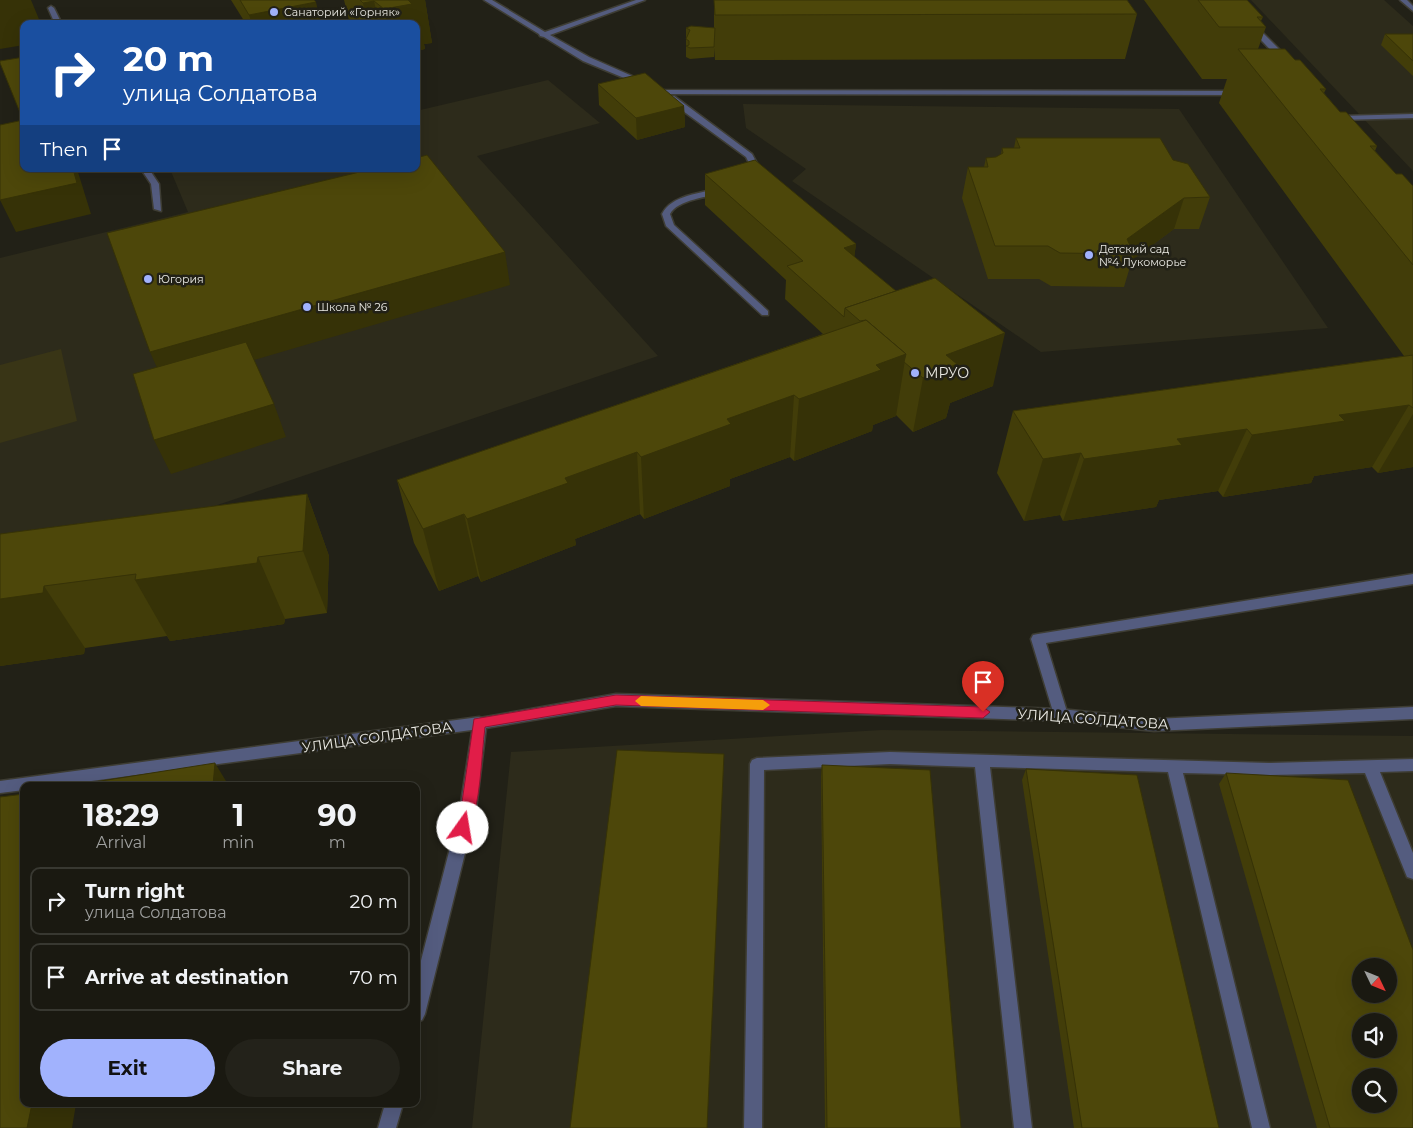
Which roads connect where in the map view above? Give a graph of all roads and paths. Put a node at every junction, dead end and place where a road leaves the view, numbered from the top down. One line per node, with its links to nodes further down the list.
1 (487, 0): 8 (street)
2 (642, 0): 8 (street)
3 (1226, 0): 9 (street)
4 (1403, 0): 6 (street)
5 (52, 8): 7 (street)
6 (1413, 9)
7 (58, 20)
8 (542, 34): 10 (street)
9 (1289, 63)
10 (663, 92): 11 (street); 15 (street)
11 (1249, 93)
12 (1413, 116): 13 (street)
13 (1347, 126)
14 (147, 172): 17 (street)
15 (750, 182)
16 (730, 189): 18 (street)
17 (158, 209)
18 (766, 313)
19 (1413, 580): 21 (street)
20 (1413, 713): 21 (street, УЛИЦА СОЛДАТОВА)
21 (1061, 715): 22 (street, УЛИЦА СОЛДАТОВА)
22 (479, 723): 27 (street, УЛИЦА СОЛДАТОВА); 31 (street)
23 (982, 760): 25 (street); 34 (street); 35 (street)
24 (1413, 765): 26 (street)
25 (1174, 766): 26 (street); 36 (street)
26 (1370, 766): 30 (street)
27 (37, 782)
28 (20, 784): 29 (street, УЛИЦА СОЛДАТОВА)
29 (0, 787)
30 (1413, 872)
31 (420, 998)
32 (393, 1107): 33 (street)
33 (387, 1128)
34 (753, 1128)
35 (1023, 1128)
36 (1261, 1128)

